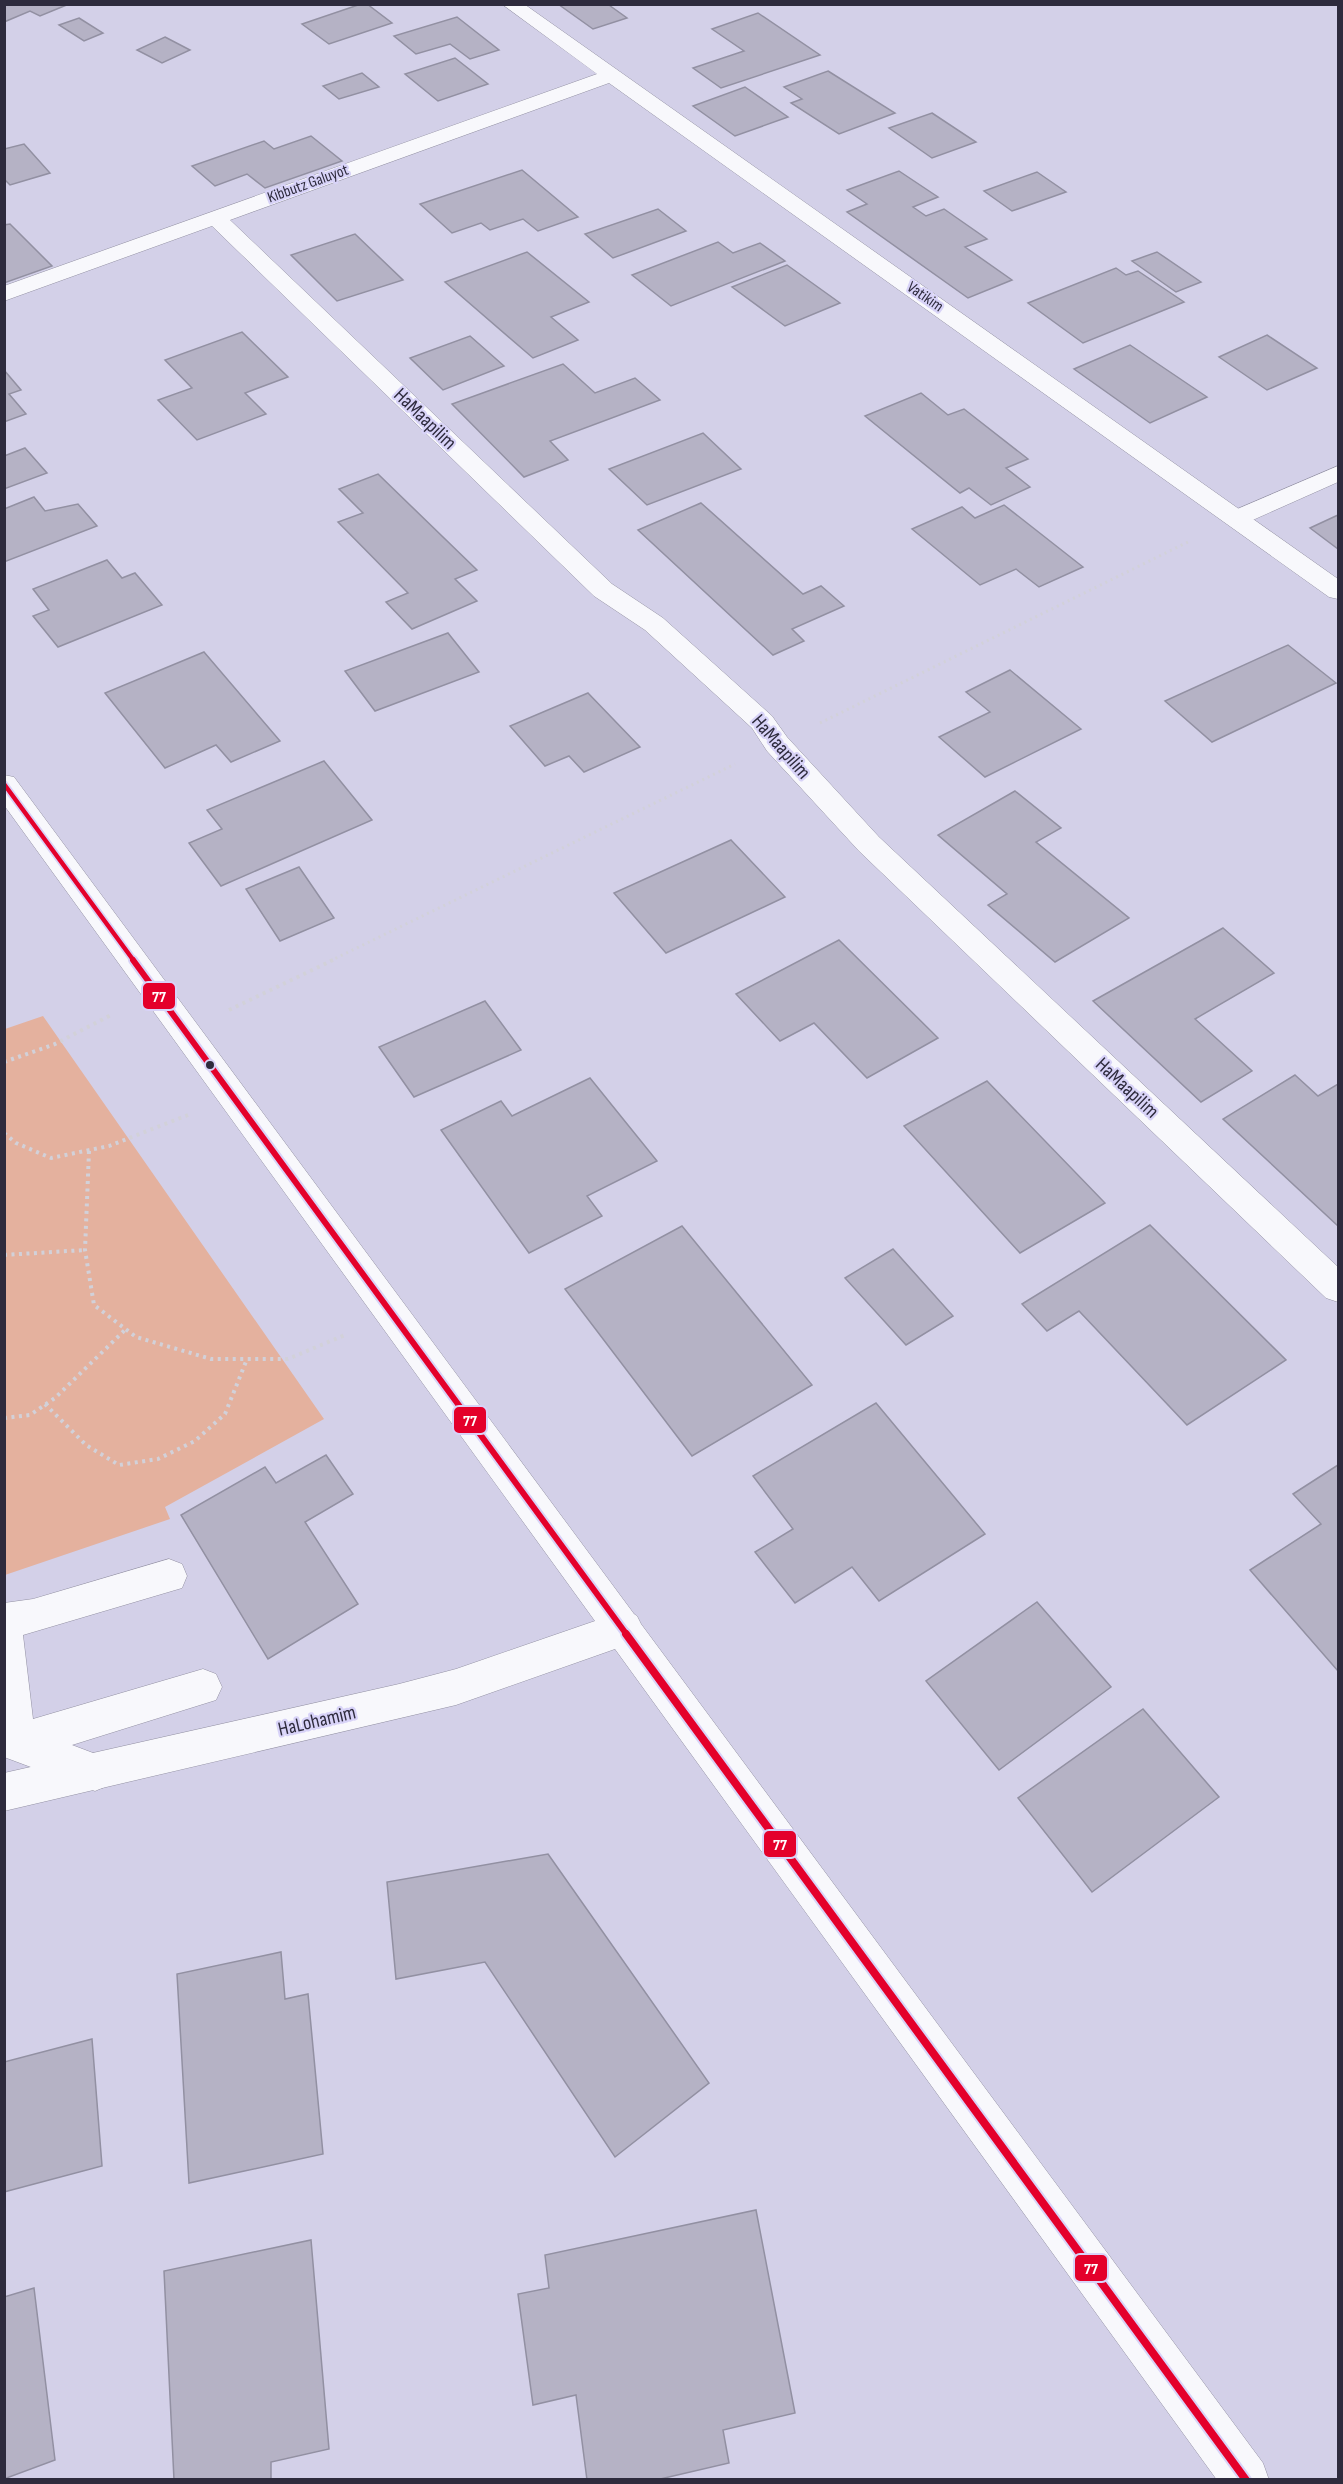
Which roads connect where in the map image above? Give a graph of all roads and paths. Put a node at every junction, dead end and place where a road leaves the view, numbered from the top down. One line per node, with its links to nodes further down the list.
1 (511, 4): 2 (street, Vatikim)
2 (612, 75): 3 (street, Kibbutz Galuyot); 6 (street, Vatikim)
3 (215, 217): 4 (street, Kibbutz Galuyot); 8 (street, HaMaapilim)
4 (4, 294)
5 (1338, 473): 6 (street)
6 (1237, 518): 7 (street, Vatikim); 8 (path)
7 (1338, 591)
8 (777, 744): 11 (path); 18 (street, HaMaapilim)
9 (4, 784): 10 (street)
10 (156, 991): 11 (street); 12 (path)
11 (185, 1031): 13 (street)
12 (4, 1062)
13 (234, 1097): 15 (path); 19 (street)
14 (4, 1132): 15 (path)
15 (89, 1151): 16 (path)
16 (84, 1250): 17 (path); 20 (path)
17 (4, 1255)
18 (1338, 1288)
19 (395, 1314): 21 (path); 26 (street)
20 (126, 1329): 21 (path); 22 (path)
21 (247, 1359): 22 (path)
22 (45, 1404): 23 (path)
23 (4, 1418)
24 (169, 1576): 25 (street)
25 (4, 1620)
26 (624, 1628): 30 (street, HaLohamim); 32 (street)
27 (4, 1632): 29 (street)
28 (203, 1687): 29 (street)
29 (17, 1743): 30 (street)
30 (94, 1772): 31 (street, HaLohamim)
31 (4, 1792)
32 (1246, 2480)

